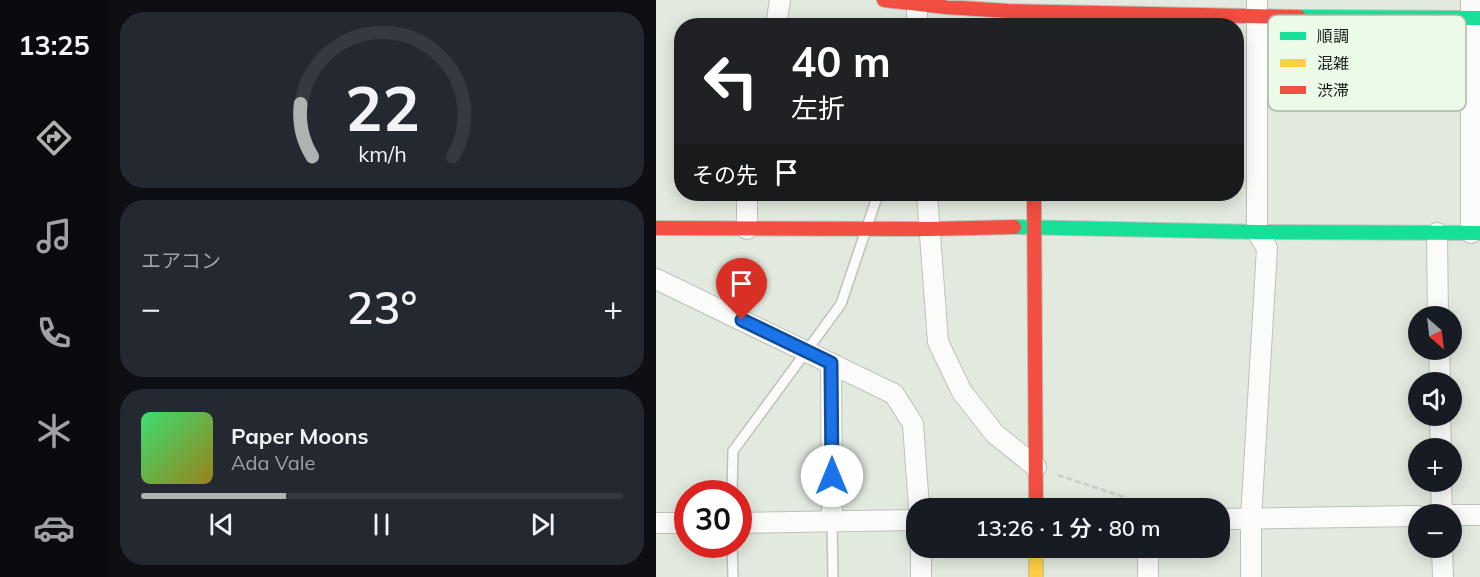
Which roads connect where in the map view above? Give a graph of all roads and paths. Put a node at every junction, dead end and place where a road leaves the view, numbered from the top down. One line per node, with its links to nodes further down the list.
1 (780, 0): 7 (street)
2 (884, 0): 3 (street)
3 (917, 3): 5 (street)
4 (1257, 8): 5 (street); 6 (street); 17 (street)
5 (1035, 12)
6 (1474, 12): 19 (street)
7 (777, 18)
8 (748, 201): 14 (street)
9 (875, 201): 15 (lane)
10 (928, 201): 16 (street)
11 (1034, 201): 12 (street)
12 (1034, 227): 16 (street); 17 (street); 24 (street)
13 (656, 228): 14 (street)
14 (747, 229): 15 (street)
15 (865, 229): 16 (street); 22 (lane)
16 (930, 229): 24 (street)
17 (1257, 232): 18 (street); 33 (street)
18 (1437, 233): 19 (street); 21 (street)
19 (1476, 233)
20 (656, 279): 22 (street)
21 (1438, 306)
22 (807, 352): 23 (street); 25 (lane)
23 (831, 363): 26 (street); 35 (street)
24 (1036, 467): 27 (street); 28 (path)
25 (732, 480)
26 (918, 498)
27 (1036, 498)
28 (1126, 498)
29 (1462, 515): 30 (street)
30 (1481, 515)
31 (1408, 516): 33 (street)
32 (1230, 519): 33 (street)
33 (1251, 519): 49 (street)
34 (906, 520): 35 (street)
35 (832, 522): 38 (street); 45 (lane)
36 (656, 523): 37 (street)
37 (674, 523)
38 (752, 523)
39 (732, 558): 44 (lane)
40 (920, 558): 46 (street)
41 (1036, 558): 47 (street)
42 (1148, 558): 48 (street)
43 (1442, 558): 50 (street)
44 (733, 577)
45 (833, 577)
46 (921, 577)
47 (1036, 577)
48 (1148, 577)
49 (1251, 577)
50 (1443, 577)

